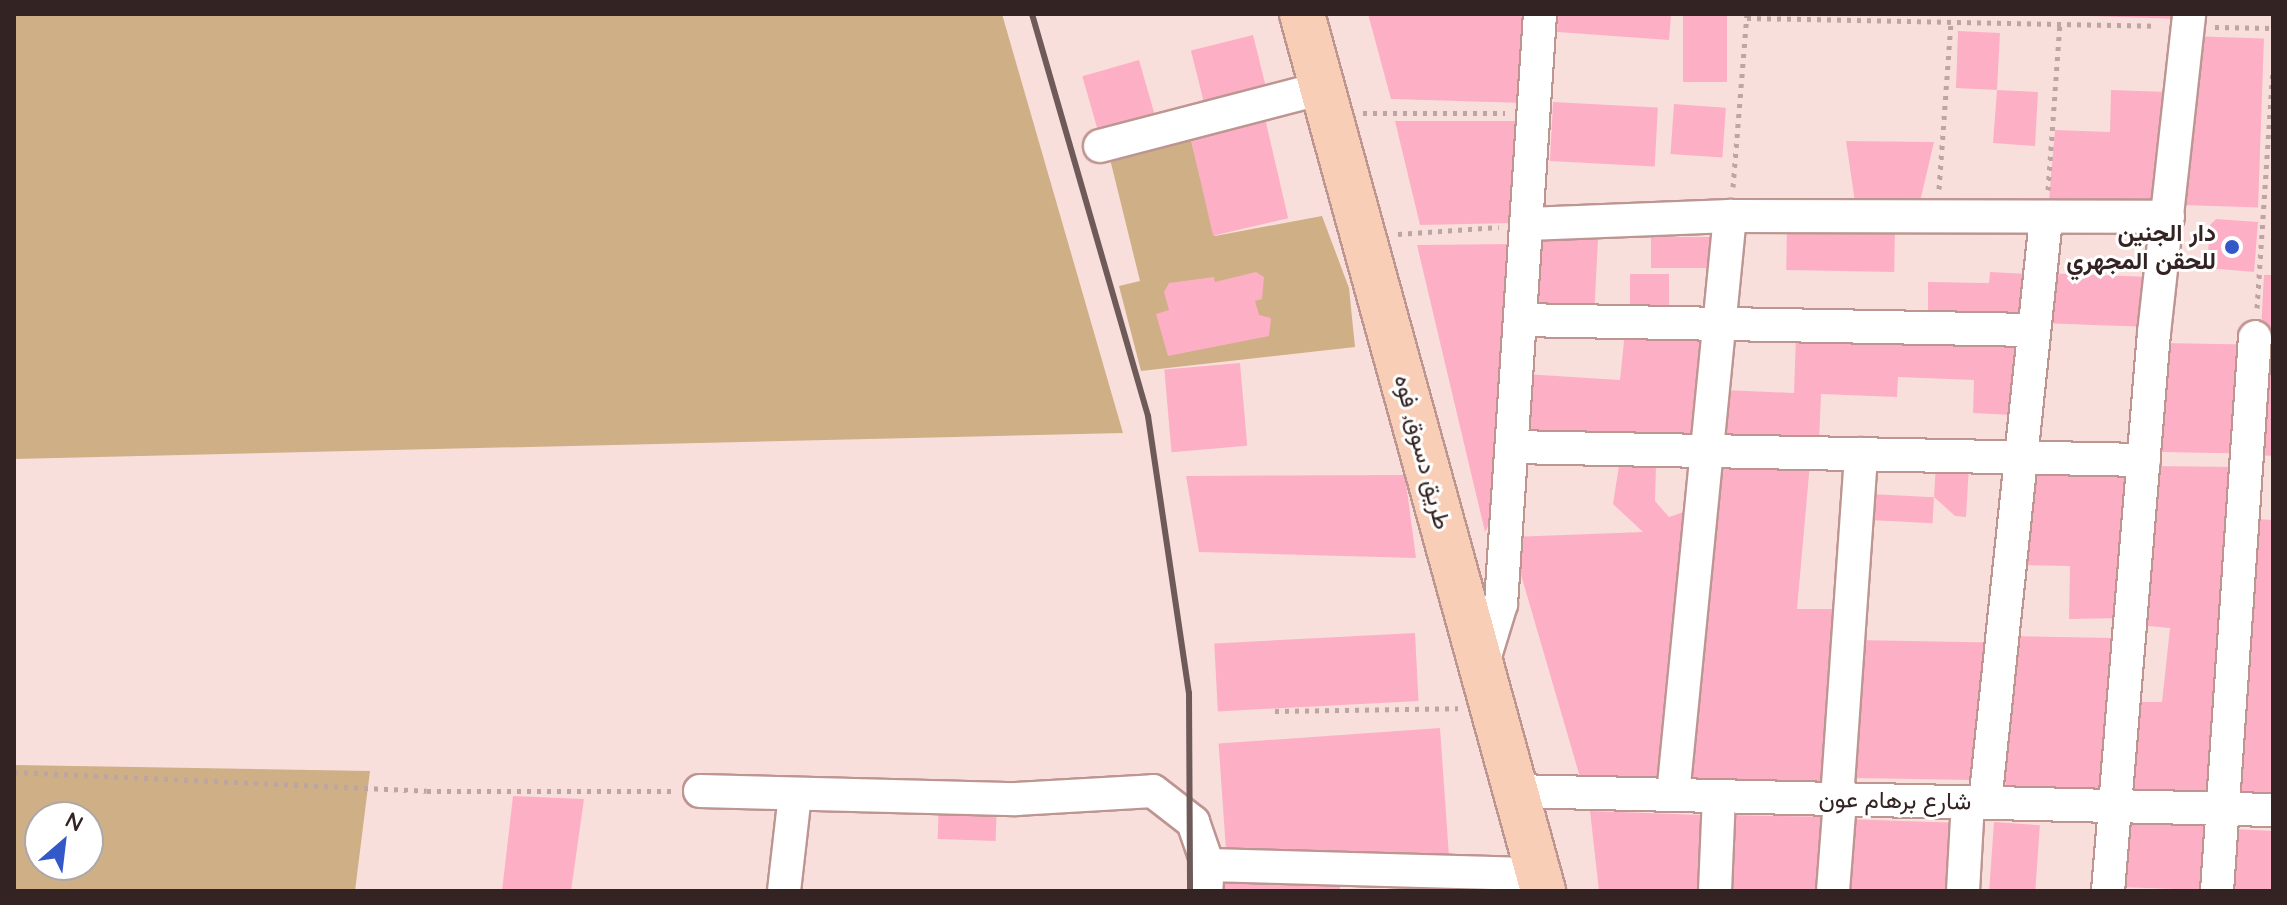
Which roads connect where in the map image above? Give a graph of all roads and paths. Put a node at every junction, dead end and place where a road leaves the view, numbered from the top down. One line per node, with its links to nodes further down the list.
1 (1302, 14): 9 (main road, طريق دسوق, فوه)
2 (1540, 14): 10 (street)
3 (1747, 16): 5 (path); 12 (path)
4 (2189, 20): 6 (path); 7 (path); 13 (street)
5 (1951, 23): 6 (path); 14 (path)
6 (2060, 24): 15 (path)
7 (2273, 28)
8 (2273, 70): 21 (path)
9 (1326, 100): 10 (path); 11 (street); 17 (main road, طريق دسوق, فوه)
10 (1534, 113): 16 (street)
11 (1100, 146)
12 (1730, 216): 14 (street); 16 (street); 19 (street)
13 (2168, 217): 15 (street); 26 (street)
14 (1937, 218): 15 (street)
15 (2046, 219): 20 (street)
16 (1528, 224): 17 (path); 18 (street)
17 (1364, 237): 27 (main road, طريق دسوق, فوه)
18 (1520, 320): 19 (street); 22 (street)
19 (1717, 324): 20 (street); 23 (street)
20 (2032, 330): 25 (street)
21 (2255, 337): 39 (street)
22 (1512, 447): 23 (street); 27 (street)
23 (1705, 451): 24 (street); 34 (street)
24 (1861, 454): 25 (street); 36 (street)
25 (2017, 457): 26 (street); 37 (street)
26 (2144, 460): 38 (street)
27 (1482, 666): 28 (main road, طريق دسوق, فوه)
28 (1493, 707): 29 (path); 32 (main road, طريق دسوق, فوه)
29 (1275, 711)
30 (14, 772): 31 (path)
31 (700, 791): 33 (street)
32 (1516, 791): 34 (street, شارع برهام عون); 43 (main road, طريق دسوق, فوه)
33 (795, 795): 41 (street); 44 (street)
34 (1673, 795): 35 (street, شارع برهام عون)
35 (1719, 796): 36 (street, شارع برهام عون); 45 (street)
36 (1839, 799): 37 (street, شارع برهام عون); 46 (street)
37 (1977, 802): 38 (street, شارع برهام عون); 47 (street)
38 (2115, 806): 39 (street, شارع برهام عون); 48 (street)
39 (2223, 808): 40 (street, شارع برهام عون); 49 (street)
40 (2273, 810)
41 (1207, 878): 42 (street)
42 (1347, 880): 43 (street)
43 (1541, 883)
44 (784, 891)
45 (1715, 891)
46 (1833, 891)
47 (1963, 891)
48 (2108, 891)
49 (2217, 891)

